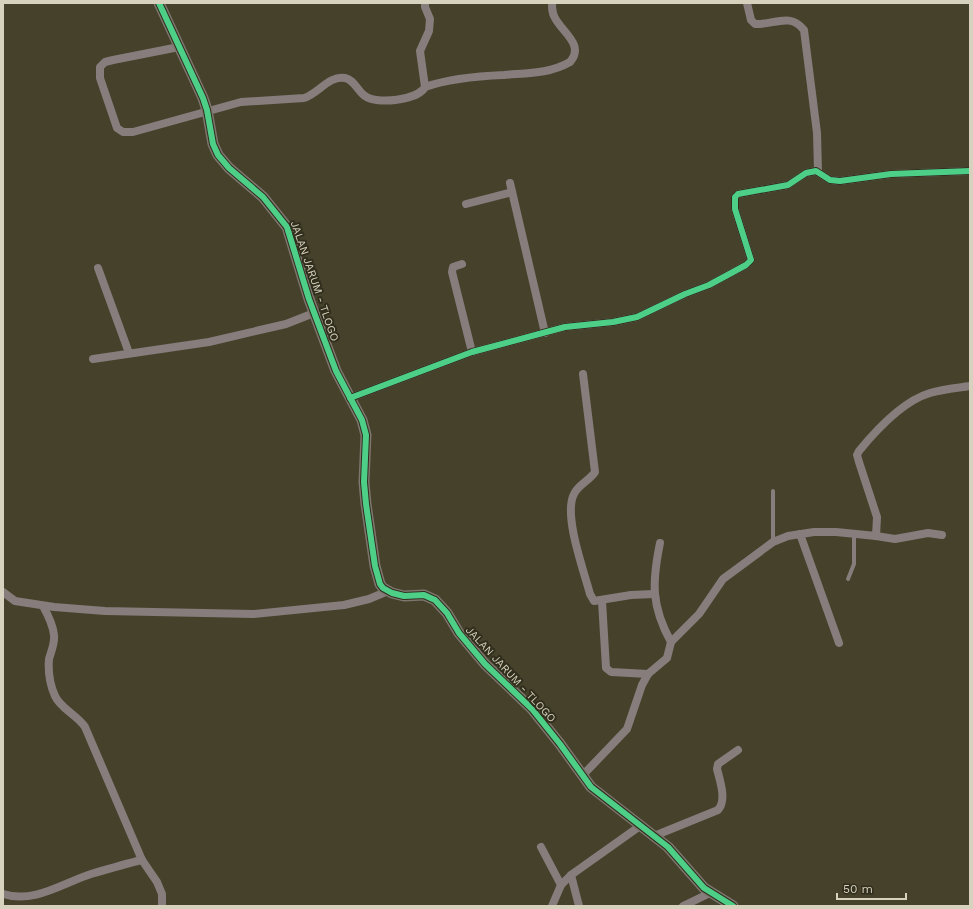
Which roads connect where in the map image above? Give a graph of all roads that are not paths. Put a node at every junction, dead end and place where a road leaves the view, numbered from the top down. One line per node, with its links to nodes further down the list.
1 (159, 3): 5 (street, JALAN JARUM - TLOGO)
2 (425, 3): 6 (street)
3 (552, 3): 6 (street)
4 (747, 3): 8 (street)
5 (179, 47): 7 (street, JALAN JARUM - TLOGO); 7 (street)
6 (425, 87): 7 (street)
7 (207, 110): 15 (street, JALAN JARUM - TLOGO)
8 (818, 171): 9 (street); 16 (street)
9 (970, 171)
10 (510, 183): 11 (street)
11 (512, 192): 12 (street); 16 (street)
12 (466, 204)
13 (462, 264): 17 (street)
14 (98, 268): 18 (street)
15 (314, 313): 18 (street); 22 (street, JALAN JARUM - TLOGO)
16 (545, 333): 17 (street)
17 (472, 352): 22 (street)
18 (129, 353): 19 (street)
19 (93, 359)
20 (583, 374): 34 (street)
21 (970, 386): 27 (street)
22 (350, 398): 31 (street, JALAN JARUM - TLOGO)
23 (773, 491): 28 (lane)
24 (800, 534): 25 (street); 28 (street); 37 (street)
25 (854, 535): 27 (street); 30 (lane)
26 (942, 535): 27 (street)
27 (876, 536)
28 (773, 542): 36 (street)
29 (660, 543): 32 (street)
30 (848, 580)
31 (388, 591): 35 (street); 40 (street, JALAN JARUM - TLOGO)
32 (654, 594): 34 (street); 36 (street)
33 (5, 597): 35 (street)
34 (602, 600): 38 (street)
35 (44, 606): 44 (street)
36 (671, 642): 38 (street)
37 (839, 643)
38 (648, 674): 40 (street)
39 (738, 750): 42 (street)
40 (582, 776): 41 (street, JALAN JARUM - TLOGO)
41 (640, 826): 42 (street, JALAN JARUM - TLOGO); 45 (street)
42 (654, 836): 47 (street, JALAN JARUM - TLOGO)
43 (541, 847): 46 (street)
44 (142, 860): 48 (street); 49 (street)
45 (571, 875): 46 (street); 51 (street)
46 (561, 885): 50 (street)
47 (710, 893): 52 (street); 53 (street, JALAN JARUM - TLOGO)
48 (3, 894)
49 (162, 906)
50 (552, 906)
51 (579, 906)
52 (683, 906)
53 (733, 906)

